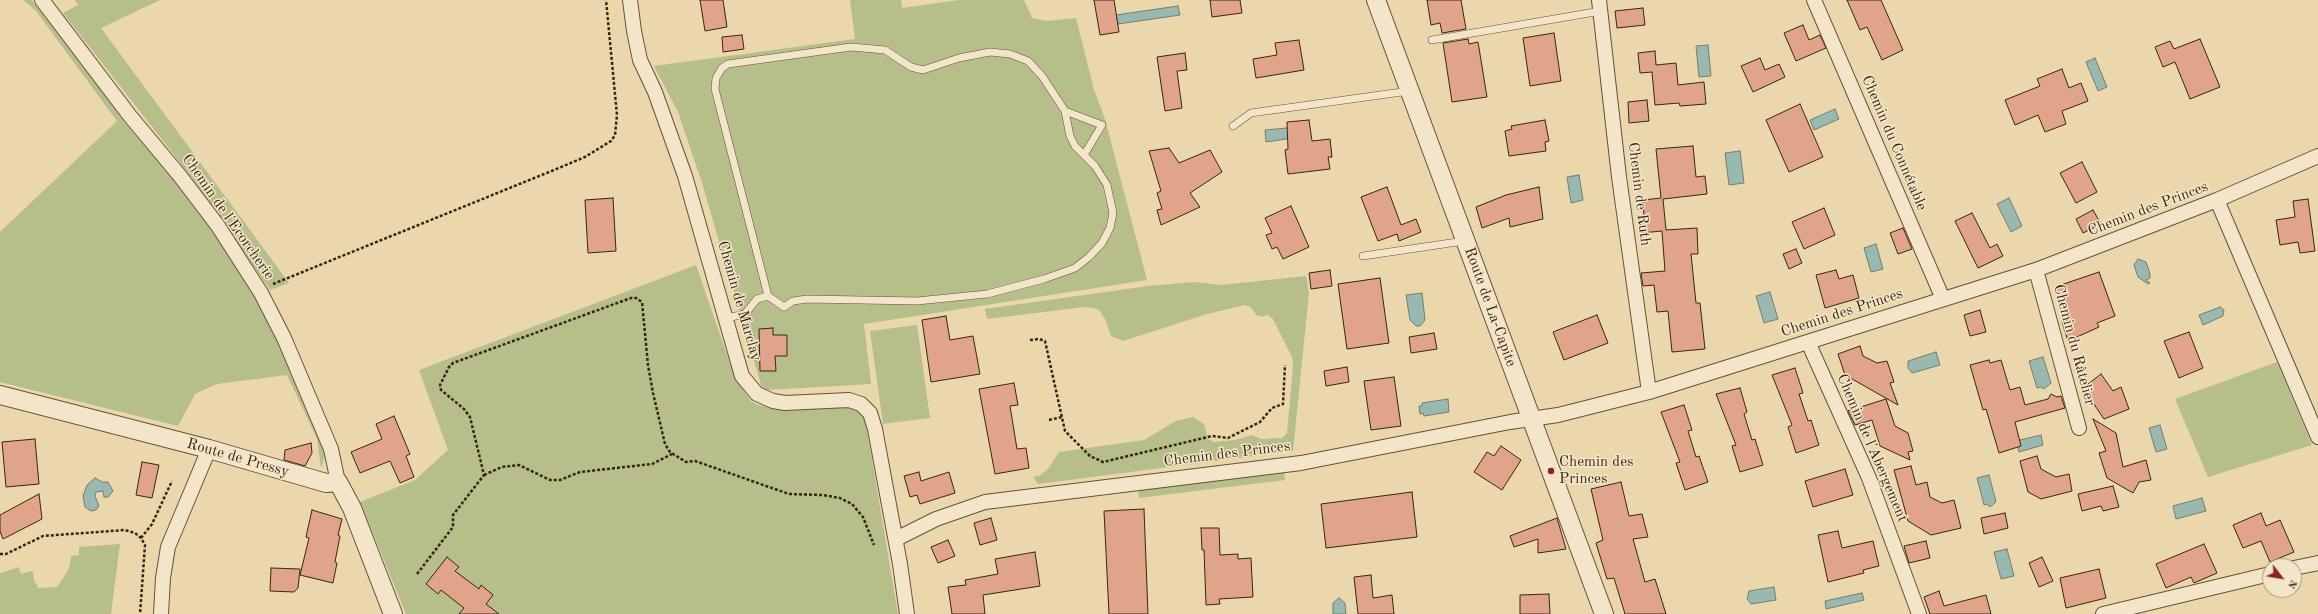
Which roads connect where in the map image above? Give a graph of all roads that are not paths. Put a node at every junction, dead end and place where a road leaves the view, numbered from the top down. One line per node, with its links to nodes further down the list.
1 (42, 0): 26 (street, Chemin de l'Ecorcherie)
2 (630, 0): 18 (street, Chemin de Marclay)
3 (1376, 0): 7 (street, Route de La-Capite)
4 (1814, 0): 17 (street, Chemin du Connétable)
5 (1600, 6): 6 (lane); 20 (street, Chemin de Ruth)
6 (1432, 40)
7 (1409, 91): 9 (lane); 13 (street, Route de La-Capite)
8 (1065, 111): 10 (lane); 10 (lane); 16 (lane)
9 (1233, 126)
10 (1084, 155): 16 (lane)
11 (2318, 156): 12 (street, Chemin des Princes)
12 (2217, 200): 15 (street, Chemin des Princes); 24 (street)
13 (1466, 240): 14 (lane); 22 (street, Route de La-Capite)
14 (1363, 256)
15 (2036, 270): 17 (street, Chemin des Princes); 23 (street, Chemin du Râtelier)
16 (768, 296): 18 (lane)
17 (1943, 299): 19 (street, Chemin des Princes)
18 (726, 318): 27 (street, Chemin de Marclay)
19 (1808, 342): 20 (street, Chemin des Princes); 35 (street, Chemin de l'Abergement)
20 (1649, 392): 22 (street, Chemin des Princes)
21 (0, 395): 25 (street, Route de Pressy)
22 (1532, 419): 27 (street, Chemin des Princes); 34 (street, Route de La-Capite)
23 (2079, 428)
24 (2317, 431)
25 (209, 449): 26 (street, Route de Pressy); 31 (street)
26 (338, 482): 32 (street)
27 (896, 539): 33 (street)
28 (2318, 562): 29 (street)
29 (2302, 566)
30 (2262, 576): 36 (street)
31 (161, 614)
32 (393, 614)
33 (907, 614)
34 (1604, 614)
35 (1918, 614)
36 (2103, 614)

